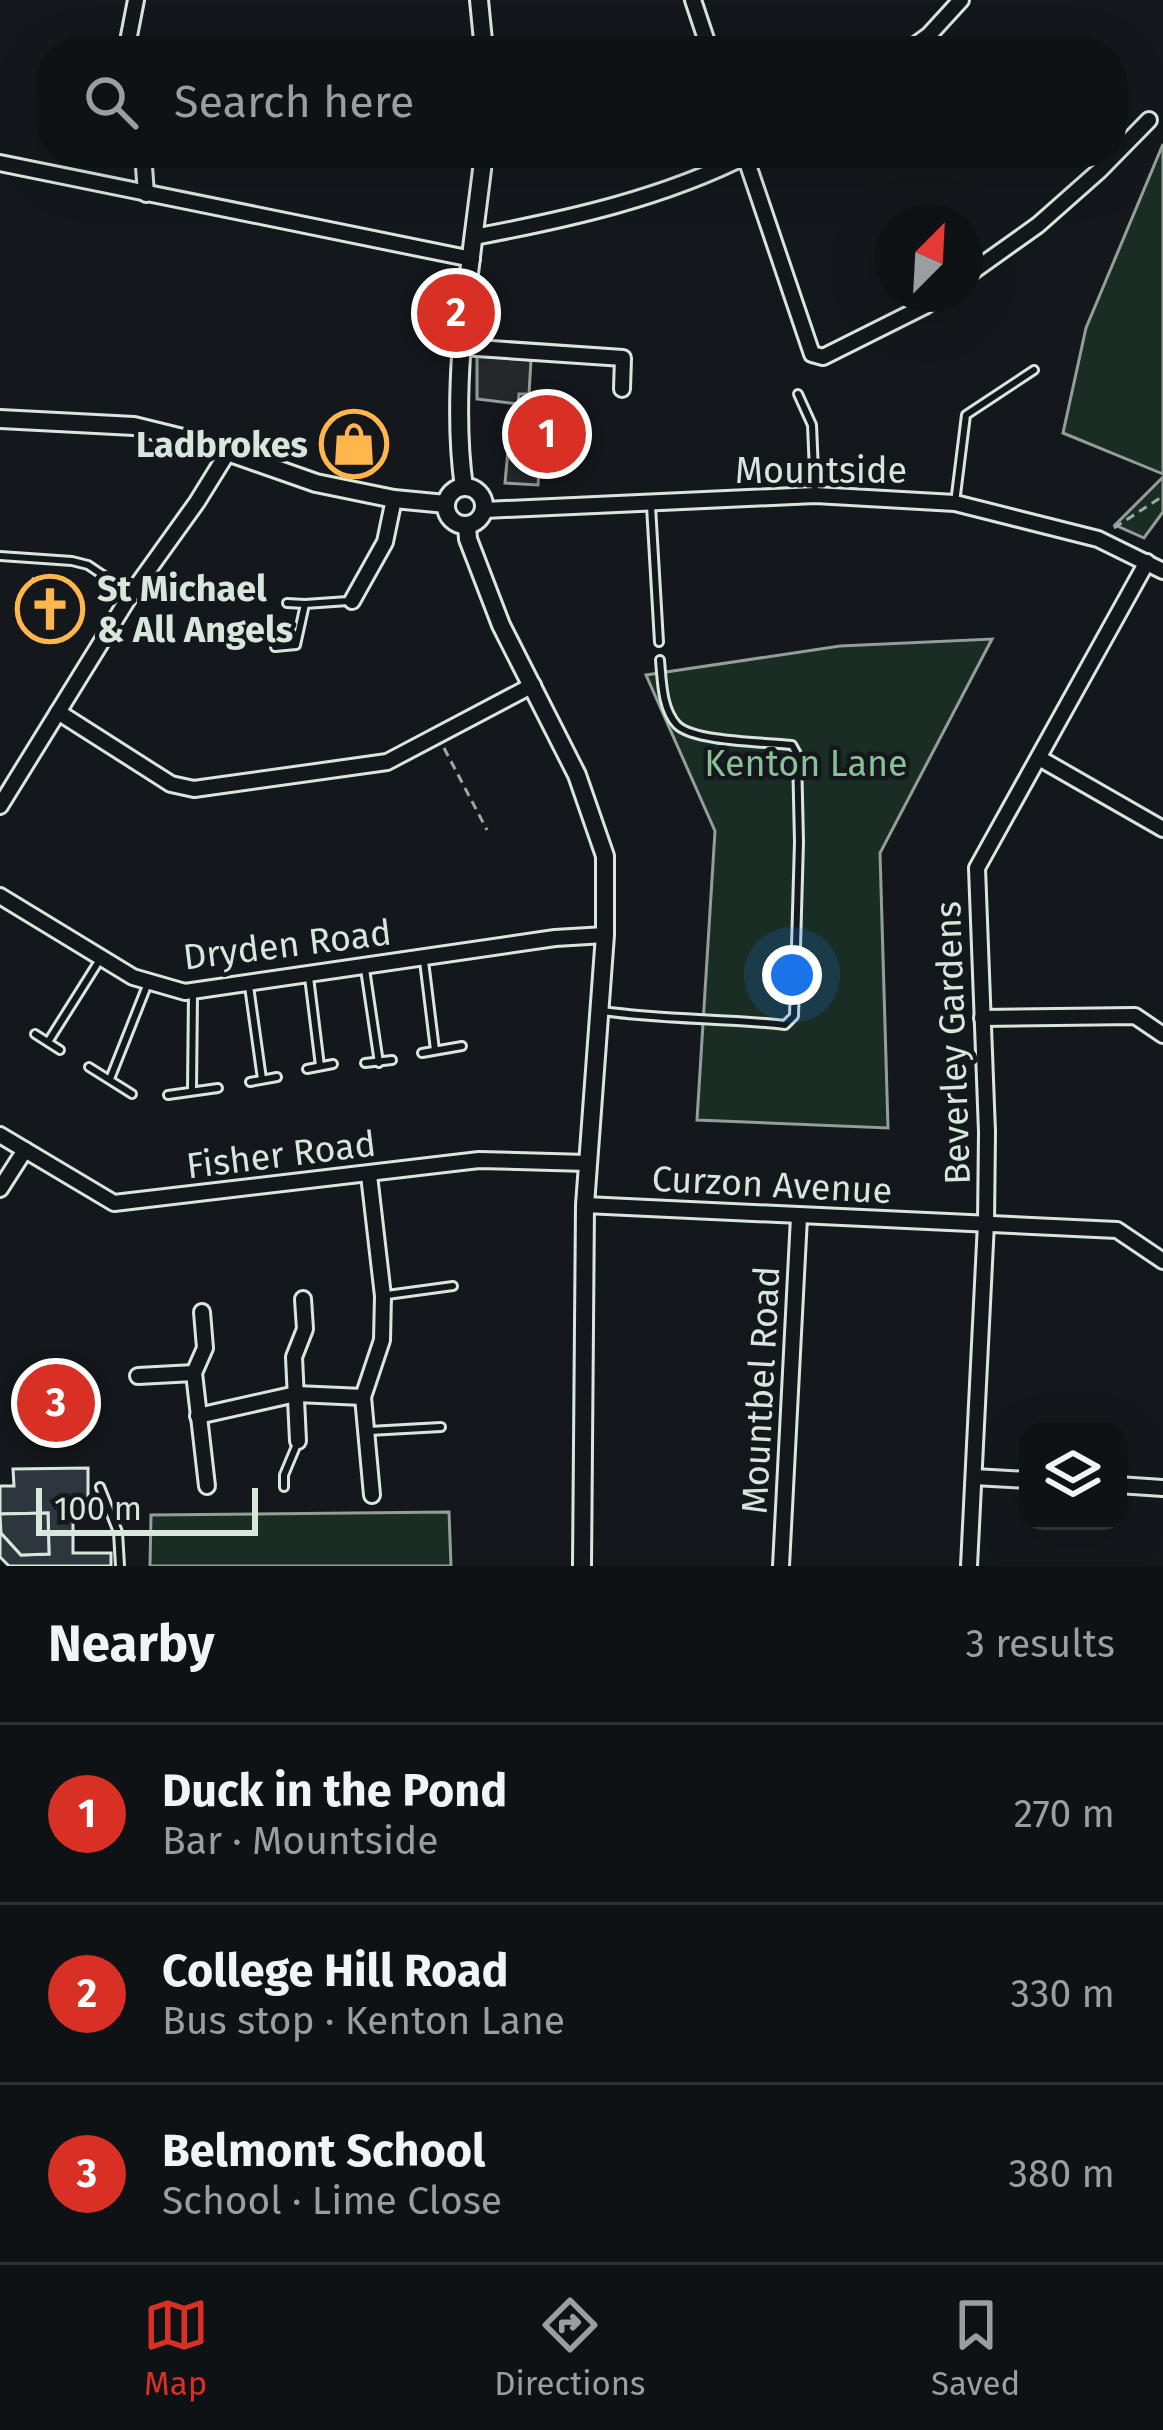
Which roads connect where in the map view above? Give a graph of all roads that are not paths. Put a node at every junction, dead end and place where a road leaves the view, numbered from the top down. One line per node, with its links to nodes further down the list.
1 (136, 0): 5 (street)
2 (478, 0): 6 (street)
3 (692, 0): 7 (street)
4 (961, 0): 8 (street)
5 (129, 36)
6 (482, 36)
7 (705, 36)
8 (928, 36)
9 (1149, 120): 10 (street)
10 (1127, 142)
11 (0, 163): 17 (street)
12 (144, 168): 17 (street)
13 (482, 168): 18 (street)
14 (714, 168): 18 (street)
15 (752, 168): 21 (street)
16 (1102, 168): 20 (street)
17 (146, 194): 19 (street)
18 (474, 237): 19 (street)
19 (472, 259): 22 (street)
20 (983, 264)
21 (913, 312)
22 (463, 347): 24 (street); 28 (street)
23 (1034, 370): 32 (lane)
24 (622, 389)
25 (798, 394): 29 (lane)
26 (0, 419): 27 (street)
27 (228, 452): 30 (street); 39 (street)
28 (464, 487): 33 (street); 34 (street)
29 (814, 495): 31 (street, Mountside); 32 (street, Mountside)
30 (394, 499): 33 (street); 40 (street)
31 (650, 502): 34 (street, Mountside); 43 (lane)
32 (955, 502): 37 (street, Mountside)
33 (446, 504): 35 (street)
34 (484, 509): 35 (street)
35 (467, 526): 46 (street)
36 (0, 556): 39 (lane)
37 (1147, 562): 38 (street, Mountside); 48 (street, Beverley Gardens)
38 (1163, 571)
39 (131, 594): 47 (street)
40 (352, 601): 42 (lane)
41 (287, 603): 42 (lane)
42 (305, 604): 44 (lane)
43 (658, 642)
44 (275, 647)
45 (660, 660): 60 (lane)
46 (533, 685): 47 (street); 52 (street)
47 (58, 712): 49 (street)
48 (1039, 758): 50 (street); 61 (street, Beverley Gardens)
49 (0, 806)
50 (1163, 829)
51 (0, 896): 54 (street, Dryden Road)
52 (605, 935): 53 (street, Dryden Road); 60 (street)
53 (423, 957): 55 (street, Dryden Road); 67 (lane)
54 (101, 958): 57 (street, Dryden Road); 64 (lane)
55 (364, 966): 56 (street, Dryden Road); 71 (lane)
56 (309, 974): 58 (street, Dryden Road); 74 (lane)
57 (148, 983): 59 (street, Dryden Road); 77 (lane)
58 (248, 983): 59 (street, Dryden Road); 78 (lane)
59 (193, 990): 81 (lane)
60 (599, 1010): 86 (street)
61 (982, 1018): 63 (street); 91 (street, Beverley Gardens)
62 (35, 1034): 64 (lane)
63 (1163, 1035)
64 (48, 1042): 66 (lane)
65 (462, 1046): 67 (lane)
66 (61, 1049)
67 (435, 1050): 68 (lane)
68 (422, 1053)
69 (392, 1060): 71 (lane)
70 (365, 1063): 71 (lane)
71 (379, 1063)
72 (333, 1064): 74 (lane)
73 (89, 1066): 77 (lane)
74 (320, 1066): 75 (lane)
75 (307, 1069)
76 (277, 1077): 78 (lane)
77 (110, 1078): 82 (lane)
78 (262, 1079): 79 (lane)
79 (250, 1082)
80 (218, 1088): 81 (lane)
81 (192, 1090): 83 (lane)
82 (132, 1094)
83 (168, 1095)
84 (0, 1135): 85 (street, Fisher Road)
85 (25, 1150): 87 (street, Fisher Road); 88 (street)
86 (587, 1163): 87 (street, Fisher Road); 89 (street)
87 (369, 1175): 94 (street)
88 (0, 1189)
89 (585, 1205): 90 (street, Curzon Avenue); 114 (street)
90 (799, 1217): 91 (street, Curzon Avenue); 115 (street, Mountbel Road)
91 (986, 1223): 92 (street, Curzon Avenue); 105 (street, Beverley Gardens)
92 (1163, 1262)
93 (453, 1286): 94 (lane)
94 (383, 1296): 100 (street)
95 (303, 1299): 99 (street)
96 (202, 1312): 97 (street)
97 (194, 1373): 98 (street); 101 (street)
98 (138, 1376)
99 (296, 1394): 100 (street); 101 (street); 104 (street)
100 (363, 1397): 103 (street)
101 (198, 1416): 107 (street)
102 (441, 1427): 103 (lane)
103 (365, 1432): 112 (street)
104 (298, 1441): 110 (lane)
105 (974, 1477): 106 (street); 116 (street, Beverley Gardens)
106 (1019, 1480)
107 (207, 1486)
108 (1127, 1486): 111 (street)
109 (100, 1487): 113 (lane)
110 (284, 1487)
111 (1163, 1488)
112 (372, 1495)
113 (120, 1566)
114 (581, 1566)
115 (781, 1566)
116 (969, 1566)

